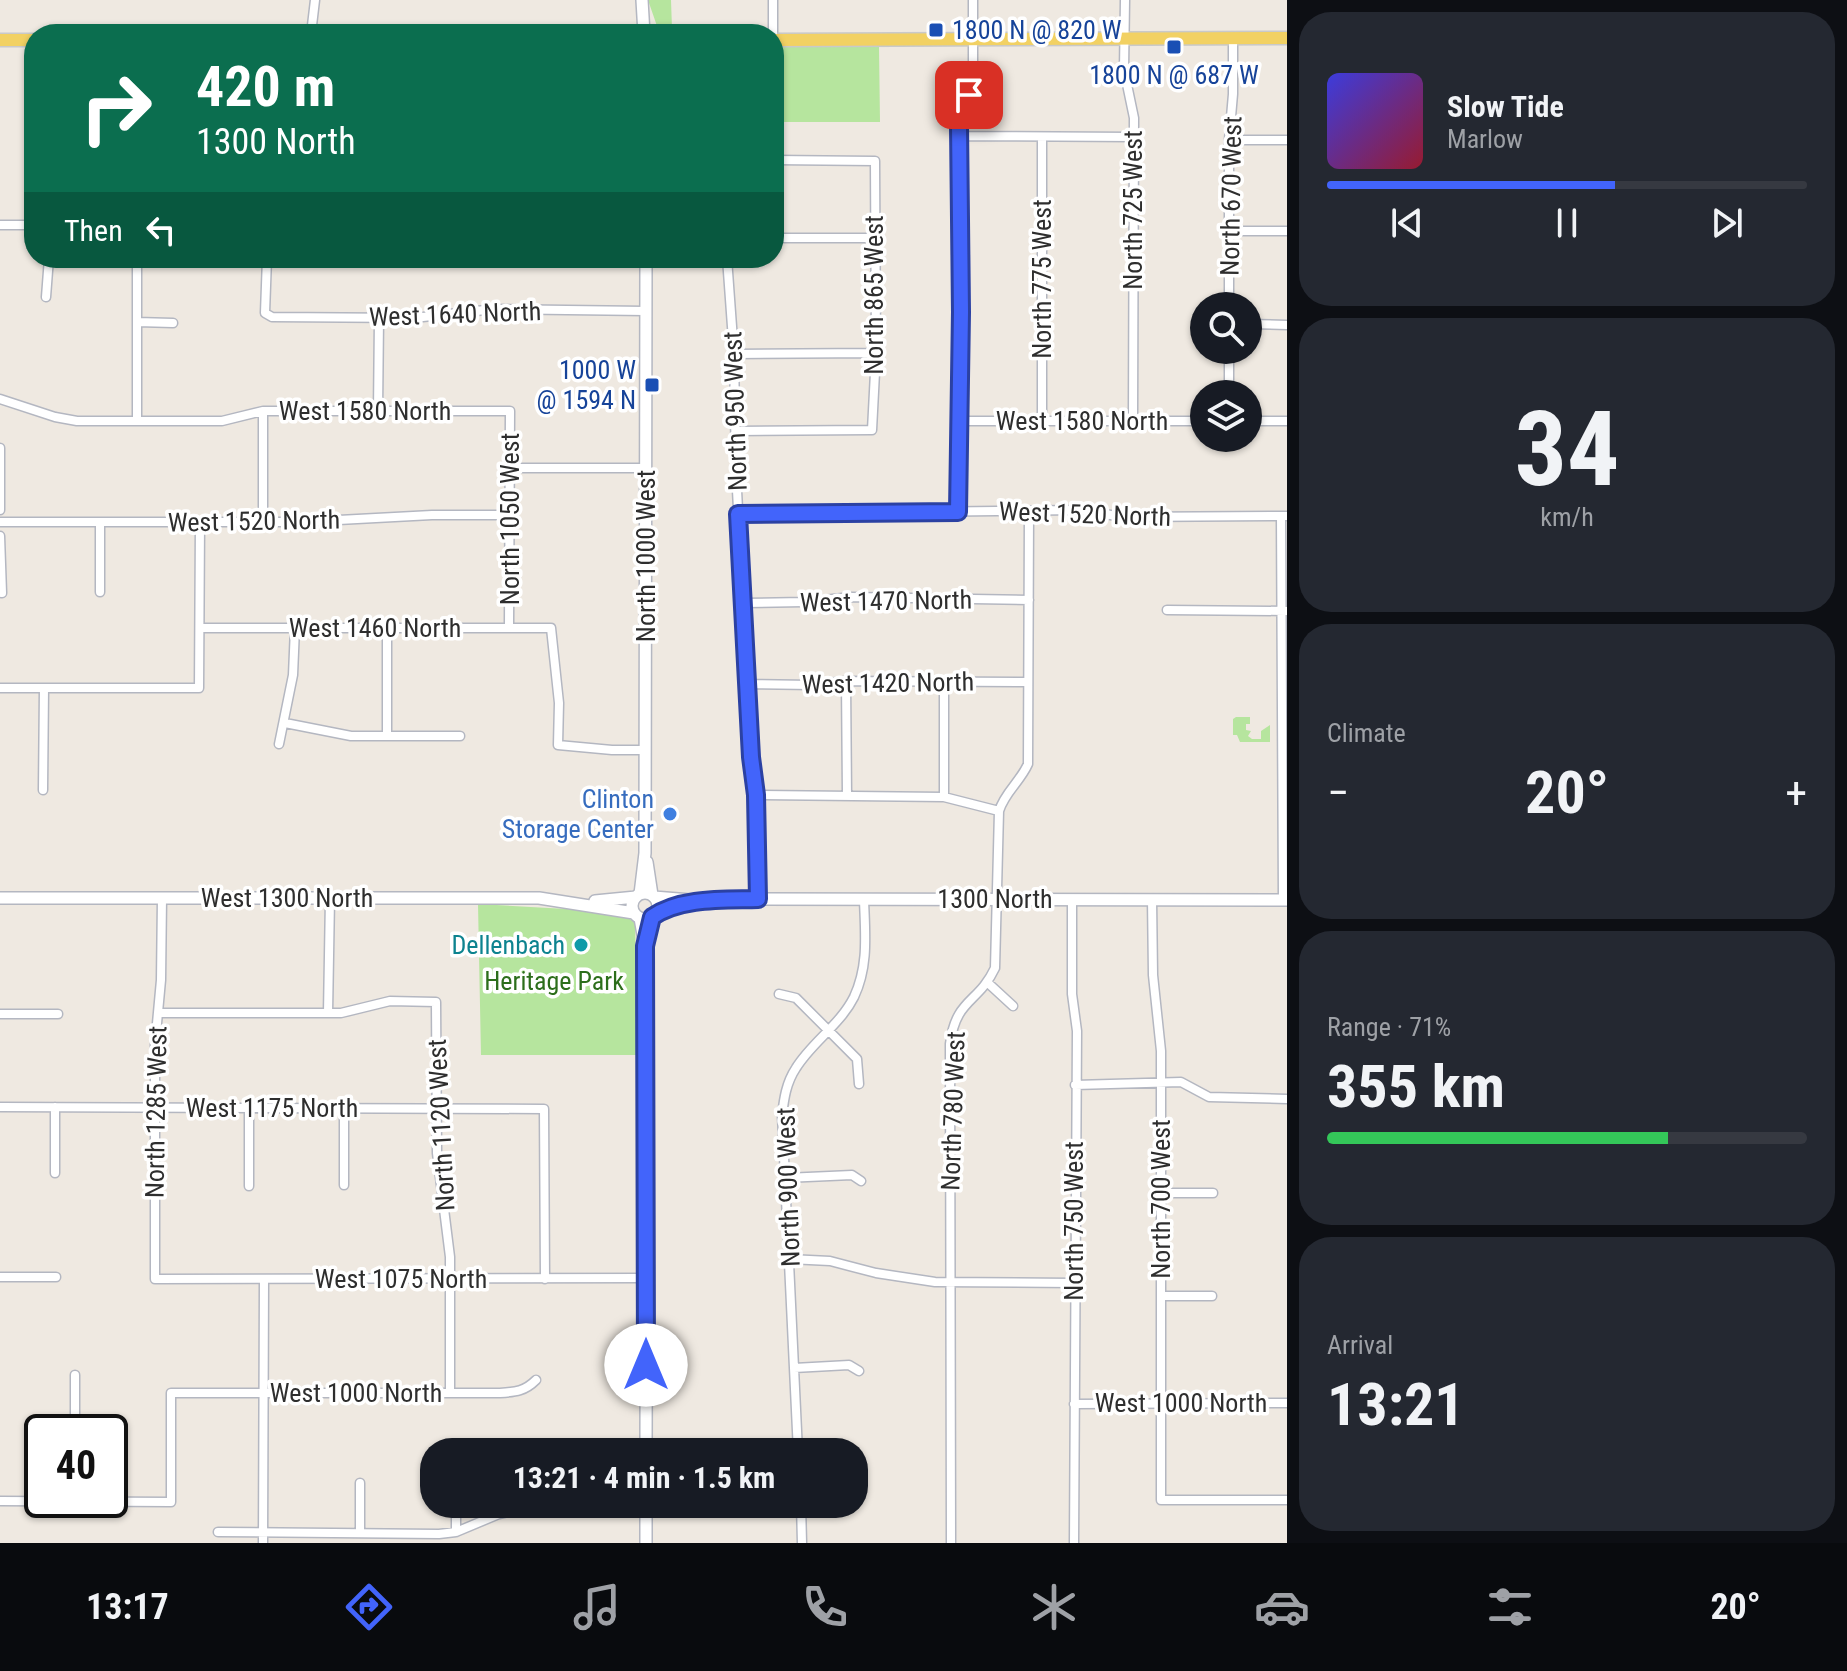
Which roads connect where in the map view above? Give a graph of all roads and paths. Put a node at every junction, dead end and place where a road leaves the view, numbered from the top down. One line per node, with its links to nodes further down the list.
1 (315, 0): 6 (street)
2 (642, 0): 7 (street)
3 (773, 0): 8 (street)
4 (973, 0): 11 (street)
5 (1125, 0): 12 (street, North 725 West)
6 (312, 24)
7 (643, 24)
8 (773, 24)
9 (1233, 38): 10 (main road); 12 (main road); 19 (street, North 670 West)
10 (1287, 38)
11 (973, 39): 12 (main road); 15 (main road); 16 (street)
12 (1124, 39): 18 (street, North 725 West)
13 (0, 40): 14 (main road)
14 (24, 40)
15 (784, 40)
16 (959, 136): 17 (street); 48 (street)
17 (1042, 137): 18 (street); 49 (street, North 775 West)
18 (1133, 137): 50 (street, North 725 West)
19 (1229, 140): 20 (street); 24 (street, North 670 West)
20 (1287, 140)
21 (784, 160): 27 (street, North 865 West)
22 (0, 225): 23 (street)
23 (24, 225)
24 (1229, 231): 25 (street); 33 (street, North 670 West)
25 (1287, 231)
26 (784, 238): 27 (street)
27 (875, 238): 41 (street, North 865 West)
28 (48, 268): 34 (street)
29 (137, 268): 37 (street)
30 (267, 268): 36 (street, West 1640 North)
31 (646, 268): 35 (street, North 1000 West)
32 (728, 268): 42 (street, North 950 West)
33 (1229, 292)
34 (46, 297)
35 (646, 311): 36 (street, West 1640 North); 57 (street, North 1000 West)
36 (379, 318): 45 (street)
37 (137, 322): 38 (street); 47 (street)
38 (173, 323)
39 (1262, 324): 40 (street)
40 (1287, 325)
41 (876, 353): 42 (street); 54 (street, North 865 West)
42 (734, 354): 54 (street, North 950 West)
43 (0, 399): 47 (street, West 1580 North)
44 (263, 411): 45 (street, West 1580 North); 47 (street, West 1580 North); 67 (street)
45 (378, 411): 46 (street, West 1580 North)
46 (510, 411): 56 (street, North 1050 West)
47 (137, 421)
48 (959, 421): 49 (street, West 1580 North); 60 (street)
49 (1042, 421): 50 (street, West 1580 North)
50 (1133, 421): 51 (street, West 1580 North)
51 (1190, 421)
52 (1262, 421): 53 (street)
53 (1287, 421)
54 (736, 431): 61 (street, North 950 West)
55 (0, 448): 58 (street)
56 (511, 468): 57 (street); 62 (street, North 1050 West)
57 (646, 468): 91 (street, North 1000 West)
58 (0, 510)
59 (1029, 511): 60 (street, West 1520 North); 63 (street, West 1520 North); 71 (street)
60 (958, 512): 61 (street, West 1520 North)
61 (738, 514): 72 (street, North 950 West)
62 (509, 515): 67 (street, West 1520 North); 78 (street, North 1050 West)
63 (1284, 516): 74 (street)
64 (0, 522): 65 (street, West 1520 North)
65 (100, 522): 66 (street, West 1520 North); 69 (street)
66 (200, 522): 67 (street, West 1520 North); 75 (street)
67 (263, 522)
68 (0, 536): 70 (street)
69 (100, 592)
70 (2, 593)
71 (1029, 600): 72 (street, West 1470 North); 82 (street)
72 (743, 603): 83 (street, North 950 West)
73 (1167, 610): 74 (street)
74 (1284, 611): 86 (street)
75 (200, 628): 76 (street, West 1460 North); 85 (street)
76 (295, 628): 77 (street, West 1460 North); 87 (street)
77 (387, 628): 78 (street, West 1460 North); 88 (street)
78 (509, 628): 79 (street, West 1460 North)
79 (551, 628): 91 (street, North 1050 West)
80 (846, 681): 81 (street, West 1420 North); 83 (street, West 1420 North); 94 (street)
81 (944, 681): 82 (street, West 1420 North); 95 (street)
82 (1028, 682): 97 (street)
83 (747, 684): 93 (street, North 950 West)
84 (0, 688): 85 (street)
85 (44, 688): 92 (street)
86 (1284, 706): 96 (street)
87 (285, 723): 88 (street); 90 (street)
88 (387, 736): 89 (street)
89 (460, 736)
90 (279, 744)
91 (646, 750): 98 (street, North 1000 West)
92 (43, 790)
93 (756, 795): 94 (street); 102 (street, North 950 West)
94 (847, 796): 95 (street)
95 (944, 797): 97 (street)
96 (1284, 805): 107 (street)
97 (999, 811): 106 (street)
98 (646, 896): 108 (street, 1300 North); 109 (street, West 1300 North); 110 (street); 110 (street)
99 (0, 898): 100 (street, West 1300 North)
100 (162, 898): 101 (street, West 1300 North); 114 (street, North 1285 West)
101 (330, 898): 109 (street, West 1300 North); 115 (street)
102 (758, 899): 103 (street, 1300 North); 108 (street, 1300 North)
103 (864, 899): 106 (street, 1300 North); 118 (street, North 900 West)
104 (1072, 899): 105 (street, 1300 North); 106 (street, 1300 North); 121 (street, North 750 West)
105 (1152, 899): 107 (street, 1300 North); 119 (street, North 700 West)
106 (997, 900): 111 (street)
107 (1285, 900)
108 (703, 901): 110 (street, 1300 North)
109 (575, 902): 110 (street, West 1300 North)
110 (645, 916): 139 (street)
111 (988, 983): 113 (street); 144 (street, North 780 West)
112 (779, 994): 118 (street)
113 (1013, 1006)
114 (158, 1013): 115 (street); 125 (street, North 1285 West)
115 (328, 1013): 128 (street, North 1120 West)
116 (0, 1014): 117 (street)
117 (58, 1014)
118 (829, 1031): 120 (street); 130 (street, North 900 West)
119 (1161, 1082): 121 (street); 122 (street); 134 (street, North 700 West)
120 (859, 1084)
121 (1075, 1085): 145 (street, North 750 West)
122 (1287, 1099)
123 (0, 1107): 124 (street, West 1175 North)
124 (55, 1107): 125 (street, West 1175 North); 129 (street)
125 (154, 1108): 126 (street, West 1175 North); 140 (street, North 1285 West)
126 (249, 1108): 127 (street, West 1175 North); 133 (street)
127 (344, 1108): 128 (street, West 1175 North); 132 (street)
128 (437, 1109): 142 (street, North 1120 West); 143 (street, West 1175 North)
129 (55, 1173)
130 (785, 1178): 131 (street); 136 (street, North 900 West)
131 (861, 1181)
132 (344, 1185)
133 (249, 1186)
134 (1161, 1193): 135 (street); 146 (street, North 700 West)
135 (1213, 1193)
136 (789, 1259): 144 (street); 148 (street, North 900 West)
137 (0, 1277): 138 (street)
138 (56, 1277)
139 (647, 1278): 143 (street, West 1075 North); 158 (street)
140 (155, 1279): 141 (street, West 1075 North)
141 (264, 1279): 142 (street, West 1075 North); 152 (street)
142 (450, 1279): 143 (street, West 1075 North); 153 (street, North 1120 West)
143 (545, 1279)
144 (951, 1282): 145 (street); 176 (street, North 780 West)
145 (1074, 1283): 156 (street, North 750 West)
146 (1161, 1296): 147 (street); 154 (street, North 700 West)
147 (1212, 1296)
148 (794, 1368): 149 (street); 159 (street, North 900 West)
149 (859, 1371)
150 (75, 1375): 157 (street)
151 (536, 1380): 153 (street, West 1000 North)
152 (265, 1393): 153 (street, West 1000 North); 164 (street, West 1000 North); 170 (street)
153 (450, 1393)
154 (1161, 1403): 155 (street, West 1000 North); 156 (street, West 1000 North); 161 (street, North 700 West)
155 (1287, 1403)
156 (1074, 1404): 177 (street, North 750 West)
157 (75, 1414)
158 (646, 1438)
159 (797, 1438)
160 (360, 1483): 172 (street)
161 (1287, 1500)
162 (0, 1501): 163 (street)
163 (24, 1501)
164 (128, 1502)
165 (456, 1518): 171 (street)
166 (489, 1518): 171 (street)
167 (646, 1518): 174 (street)
168 (801, 1518): 175 (street)
169 (218, 1532): 170 (street)
170 (263, 1532): 172 (street); 173 (street)
171 (456, 1532): 172 (street)
172 (360, 1533)
173 (263, 1543)
174 (646, 1543)
175 (802, 1543)
176 (951, 1543)
177 (1074, 1543)

